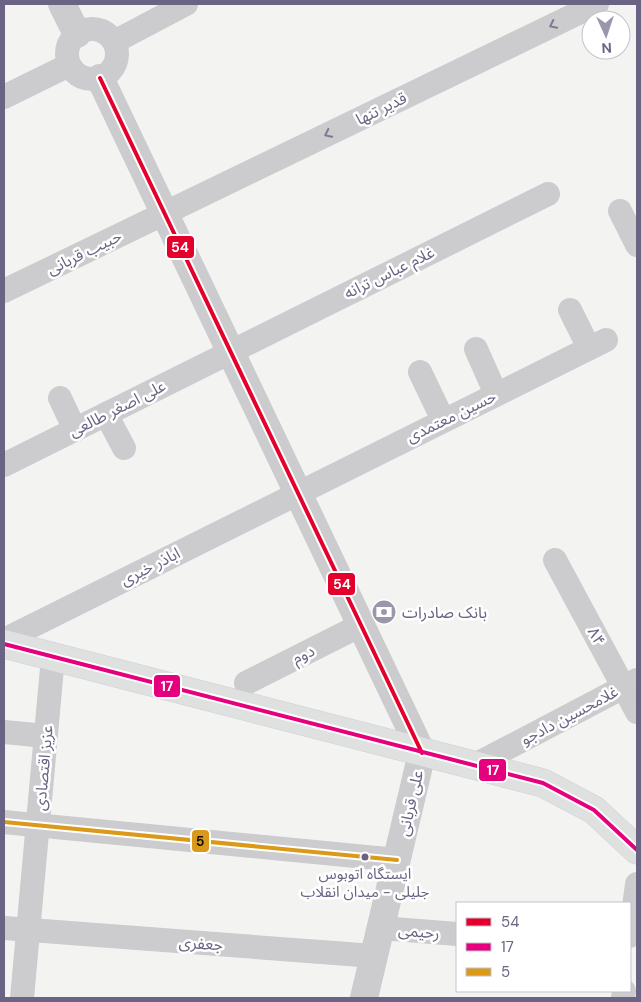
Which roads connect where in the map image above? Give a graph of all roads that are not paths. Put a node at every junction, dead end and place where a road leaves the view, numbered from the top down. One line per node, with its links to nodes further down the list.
1 (62, 4): 4 (street)
2 (186, 4): 5 (street)
3 (590, 5): 11 (street, قدیر تنها, one-way to 11)
4 (77, 34): 5 (street); 6 (street)
5 (114, 42): 7 (street)
6 (68, 65): 7 (street); 8 (street)
7 (100, 78): 11 (street)
8 (4, 97)
9 (548, 194): 16 (street, غلام عباس ترانه)
10 (620, 211): 12 (street)
11 (164, 213): 13 (street, حبیب قربانی); 16 (street)
12 (637, 245)
13 (4, 291)
14 (570, 310): 18 (street, حسین معتمدی)
15 (476, 349): 18 (street)
16 (230, 351): 20 (street, علی اصغر طالعی); 25 (street)
17 (420, 372): 21 (street)
18 (496, 394): 21 (street, حسین معتمدی)
19 (60, 398): 22 (street)
20 (106, 414): 22 (street, علی اصغر طالعی); 23 (street)
21 (443, 420): 25 (street, حسین معتمدی)
22 (75, 430): 24 (street, علی اصغر طالعی)
23 (124, 448)
24 (4, 465)
25 (297, 493): 27 (street); 28 (street, اباذر خیری)
26 (555, 560): 32 (street, ۸۴)
27 (361, 625): 31 (street, دوم); 36 (street)
28 (4, 640)
29 (4, 644): 30 (main road)
30 (54, 657): 35 (street, عزیز اقتصادی); 36 (main road)
31 (246, 682)
32 (631, 683): 33 (street, ۸۴); 37 (street, غلامحسین دادجو)
33 (637, 712)
34 (4, 732): 35 (street)
35 (46, 736): 39 (street, عزیز اقتصادی)
36 (422, 753): 37 (main road); 41 (street, علی قربانی)
37 (475, 765): 40 (main road)
38 (4, 822): 39 (street)
39 (38, 825): 41 (street); 46 (street, عزیز اقتصادی)
40 (637, 850)
41 (397, 860): 44 (street, علی قربانی)
42 (637, 884): 45 (street)
43 (4, 928): 46 (street, جعفری)
44 (381, 928): 47 (street, رحیمی); 48 (street, علی قربانی)
45 (631, 929)
46 (28, 930): 48 (street, جعفری); 49 (street, عزیز اقتصادی)
47 (456, 934)
48 (374, 956): 50 (street, علی قربانی)
49 (22, 998)
50 (364, 998)

